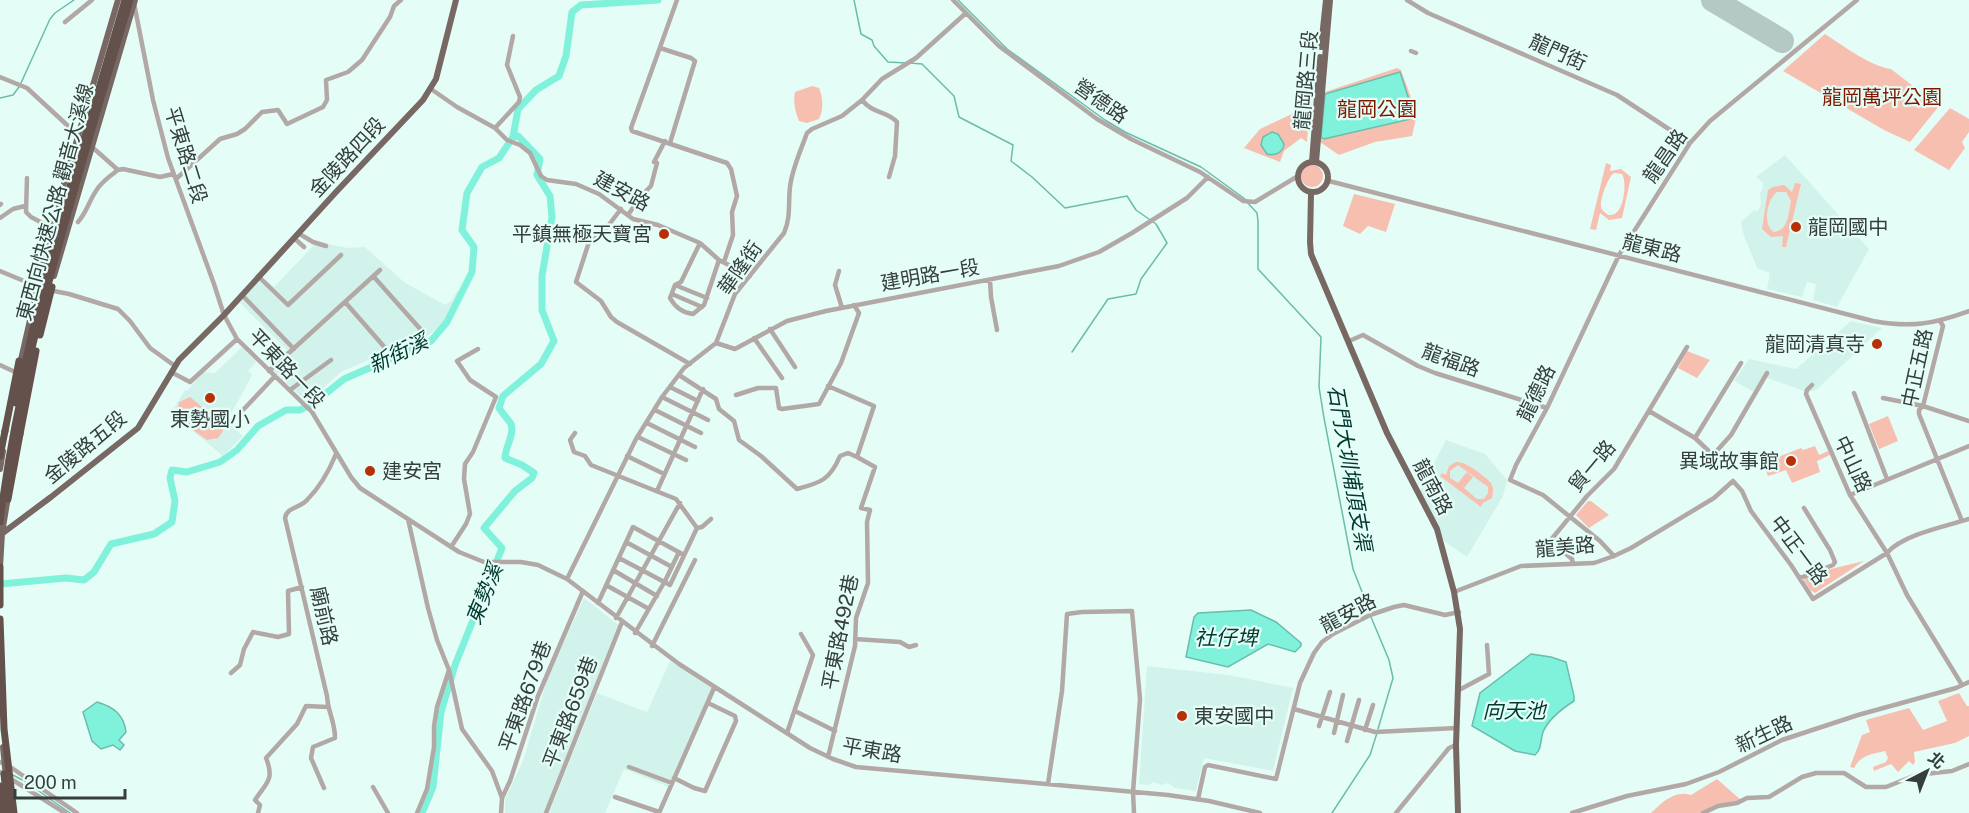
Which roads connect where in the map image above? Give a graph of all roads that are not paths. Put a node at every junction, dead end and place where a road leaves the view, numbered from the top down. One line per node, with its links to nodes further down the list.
1 (92, 0): 13 (street)
2 (118, 0): 20 (main road)
3 (125, 0): 33 (highway, 東西向快速公路 觀音大溪線, bridge)
4 (401, 0): 26 (street)
5 (456, 0): 17 (main road, 金陵路四段)
6 (677, 0): 15 (street)
7 (953, 0): 12 (street, 營德路)
8 (1328, 0): 24 (main road, 龍岡路三段)
9 (1407, 0): 22 (street, 龍門街)
10 (1857, 0): 22 (street, 龍昌路)
11 (133, 1): 23 (main road); 26 (street, 平東路二段); 33 (highway, 東西向快速公路 觀音大溪線, bridge)
12 (966, 13): 18 (street, 華隆街); 29 (street, 營德路)
13 (65, 22)
14 (513, 36): 19 (street)
15 (660, 48): 21 (street); 21 (street)
16 (0, 77): 20 (street)
17 (431, 89): 19 (street); 40 (main road, 金陵路四段)
18 (862, 100): 28 (street); 50 (street, 華隆街)
19 (495, 128): 35 (street, 建安路)
20 (79, 136): 23 (street); 55 (main road)
21 (667, 142): 36 (street); 46 (street)
22 (1690, 143): 45 (street, 龍昌路)
23 (92, 146): 25 (street); 56 (main road)
24 (1314, 162): 27 (main road); 31 (main road)
25 (118, 170): 26 (street); 38 (street)
26 (174, 176): 65 (street, 平東路二段)
27 (1298, 176): 29 (street, 營德路); 32 (main road)
28 (889, 177)
29 (1208, 177): 53 (street, 建明路一段)
30 (27, 178): 34 (street)
31 (1329, 181): 32 (main road); 45 (street, 龍東路)
32 (1311, 193): 71 (main road, 龍南路)
33 (69, 199): 117 (highway, bridge); 127 (highway, 東西向快速公路 觀音大溪線, bridge); 130 (highway, bridge); 138 (highway, 東西向快速公路 觀音大溪線, bridge)
34 (25, 206): 37 (street); 39 (street)
35 (621, 208): 36 (street, 建安路); 78 (street)
36 (628, 215): 41 (street, 建安路)
37 (0, 218)
38 (78, 222)
39 (48, 226)
40 (296, 236): 42 (street); 43 (street); 51 (main road, 金陵路四段)
41 (700, 243): 46 (street, 建安路); 54 (street)
42 (326, 246)
43 (304, 247)
44 (341, 255): 51 (street)
45 (1619, 255): 66 (street, 龍東路); 99 (street, 龍德路)
46 (721, 261): 50 (street, 建安路); 59 (street)
47 (380, 270): 52 (street)
48 (0, 271): 55 (street)
49 (839, 272): 63 (street)
50 (750, 276): 72 (street, 華隆街)
51 (259, 277): 58 (main road, 金陵路四段)
52 (374, 277): 60 (street); 60 (street)
53 (990, 280): 61 (street, 建明路一段); 68 (street)
54 (675, 285): 57 (street); 59 (street)
55 (37, 287): 56 (street); 122 (main road)
56 (50, 290): 81 (street); 130 (main road)
57 (672, 294): 62 (street); 62 (street)
58 (242, 295): 65 (main road, 金陵路四段); 75 (street)
59 (707, 298): 62 (street)
60 (345, 302): 75 (street)
61 (854, 305): 63 (street, 建明路一段); 89 (street)
62 (702, 307)
63 (842, 308): 67 (street, 建明路一段)
64 (1969, 311): 66 (street, 龍東路)
65 (224, 315): 70 (street, 平東路一段); 81 (main road, 金陵路五段)
66 (1940, 321): 98 (street, 中正五路)
67 (770, 329): 69 (street, 建明路一段); 80 (street)
68 (997, 330)
69 (754, 338): 72 (street, 建明路一段); 87 (street)
70 (237, 339): 81 (street); 82 (street, 平東路一段)
71 (1349, 341): 99 (street, 龍福路); 165 (main road, 龍南路)
72 (716, 343): 78 (street, 華隆街)
73 (1687, 347): 102 (street, 貿一路)
74 (478, 348): 143 (street)
75 (294, 349): 82 (street)
76 (331, 360): 92 (street)
77 (1741, 363): 111 (street)
78 (690, 364): 85 (street, 華隆街)
79 (0, 365): 83 (street)
80 (795, 367)
81 (173, 369): 140 (main road, 金陵路五段)
82 (269, 371): 86 (street, 平東路一段)
83 (15, 372)
84 (1767, 373): 111 (street)
85 (679, 375): 90 (street, 華隆街); 91 (street)
86 (275, 376): 92 (street, 平東路一段); 100 (street)
87 (782, 378)
88 (1812, 385): 129 (street, 中山路)
89 (828, 386): 94 (street); 119 (street)
90 (670, 387): 95 (street, 華隆街); 97 (street)
91 (704, 389): 97 (street); 119 (street)
92 (290, 390): 115 (street, 平東路一段)
93 (1854, 393): 125 (street)
94 (736, 395)
95 (662, 397): 101 (street, 華隆街); 103 (street)
96 (1883, 398): 98 (street)
97 (698, 401): 103 (street)
98 (1923, 406): 105 (street); 120 (street, 中正五路)
99 (1547, 408): 133 (street, 龍德路)
100 (244, 409)
101 (655, 410): 106 (street, 華隆街); 107 (street)
102 (1648, 411): 111 (street); 133 (street, 貿一路)
103 (692, 412): 104 (street); 107 (street)
104 (708, 420)
105 (1969, 421)
106 (647, 423): 110 (street, 華隆街); 112 (street)
107 (687, 426): 108 (street); 112 (street)
108 (701, 433)
109 (575, 434): 124 (street)
110 (638, 437): 116 (street); 118 (street, 華隆街)
111 (1695, 438)
112 (680, 440): 113 (street); 116 (street)
113 (695, 447)
114 (1968, 448): 120 (street)
115 (336, 453): 134 (street, 平東路一段); 162 (street, 廟前路)
116 (674, 454): 121 (street); 123 (street)
117 (0, 456)
118 (627, 456): 123 (street); 124 (street, 華隆街)
119 (857, 457): 177 (street, 平東路492巷)
120 (1938, 459): 125 (street); 137 (street, 中正五路)
121 (686, 460)
122 (0, 469)
123 (664, 474): 128 (street)
124 (617, 475): 128 (street); 158 (street, 華隆街)
125 (1887, 479): 129 (street)
126 (1733, 481): 147 (street, 龍美路); 157 (street, 中正一路)
127 (0, 491)
128 (657, 491): 131 (street)
129 (1850, 495): 144 (street, 中山路)
130 (8, 499): 140 (main road)
131 (680, 503): 139 (street); 141 (street)
132 (1804, 508): 157 (street)
133 (1570, 516): 147 (street); 151 (street, 貿一路)
134 (408, 519): 143 (street, 平東路一段); 181 (street)
135 (711, 519): 139 (street)
136 (1969, 519): 137 (street)
137 (1962, 521): 144 (street)
138 (0, 522)
139 (697, 528): 145 (street)
140 (1, 534): 152 (main road)
141 (658, 540): 142 (street); 145 (street); 146 (street)
142 (626, 543): 146 (street); 148 (street)
143 (451, 547): 150 (street, 平東路一段)
144 (1887, 553): 157 (street, 中正一路); 184 (street, 中山路)
145 (681, 554): 153 (street); 160 (street)
146 (650, 555): 153 (street); 155 (street)
147 (1614, 556): 151 (street, 龍美路)
148 (619, 558): 154 (street); 155 (street)
149 (695, 560): 180 (street)
150 (499, 563): 158 (street, 平東路)
151 (1573, 564): 165 (street, 龍美路)
152 (0, 567): 156 (highway)
153 (672, 567): 160 (street)
154 (613, 570): 159 (street); 161 (street)
155 (642, 570): 159 (street); 160 (street)
156 (1, 574): 163 (highway)
157 (1800, 578)
158 (567, 579): 164 (street, 平東路)
159 (635, 583): 166 (street); 167 (street)
160 (668, 583): 166 (street)
161 (606, 585): 167 (street); 168 (street)
162 (302, 586): 182 (street); 193 (street, 廟前路)
163 (0, 587): 169 (highway)
164 (583, 591): 168 (street, 平東路); 219 (street, 平東路679巷)
165 (1454, 592): 171 (main road, 龍南路)
166 (657, 596): 170 (street)
167 (627, 597): 170 (street); 172 (street)
168 (598, 603): 172 (street, 平東路)
169 (0, 605)
170 (649, 609): 175 (street)
171 (1459, 612): 187 (main road, 龍南路); 194 (street, 龍安路)
172 (616, 618): 174 (street, 平東路)
173 (0, 619): 224 (highway, bridge)
174 (622, 622): 175 (street, 平東路); 231 (street, 平東路659巷)
175 (635, 633): 180 (street, 平東路)
176 (801, 634): 195 (street)
177 (855, 639): 178 (street); 202 (street, 平東路492巷)
178 (916, 645)
179 (1488, 645): 187 (street)
180 (652, 646): 186 (street, 平東路)
181 (449, 670): 219 (street); 229 (street)
182 (231, 673)
183 (1969, 682): 184 (street, 新生路)
184 (1962, 685): 236 (street, 新生路)
185 (0, 686): 211 (main road)
186 (714, 688): 191 (street); 203 (street, 平東路)
187 (1459, 690): 200 (main road, 龍南路)
188 (1330, 692): 196 (street)
189 (1343, 695): 197 (street)
190 (1359, 700): 199 (street)
191 (708, 703): 212 (street); 212 (street)
192 (1373, 705): 201 (street)
193 (328, 707): 216 (street, 廟前路); 227 (street)
194 (1294, 709): 196 (street); 220 (street, 龍安路)
195 (795, 711): 202 (street); 203 (street)
196 (1322, 717): 197 (street); 198 (street)
197 (1337, 722): 199 (street); 204 (street)
198 (1319, 726)
199 (1351, 726): 201 (street); 206 (street)
200 (1457, 728): 201 (street); 207 (main road, 龍南路)
201 (1365, 730)
202 (835, 731): 208 (street, 平東路492巷)
203 (787, 733): 208 (street, 平東路)
204 (1334, 733)
205 (0, 734): 224 (highway, bridge)
206 (1347, 741)
207 (1456, 745): 234 (street); 235 (main road, 龍南路)
208 (828, 757): 213 (street, 平東路)
209 (1969, 764): 237 (street)
210 (629, 767): 212 (street)
211 (5, 770): 224 (main road); 225 (street); 226 (street)
212 (673, 781): 222 (street)
213 (1048, 784): 217 (street, 平東路); 217 (street)
214 (0, 786): 223 (highway)
215 (373, 787): 228 (street)
216 (324, 788)
217 (1133, 792): 220 (street, 平東路); 232 (street)
218 (615, 796): 222 (street)
219 (502, 798): 230 (street, 平東路679巷)
220 (1198, 799): 233 (street, 平東路)
221 (0, 805): 223 (main road)
222 (659, 812)
223 (2, 813)
224 (11, 813)
225 (65, 813)
226 (77, 813)
227 (258, 813)
228 (388, 813)
229 (417, 813)
230 (501, 813)
231 (546, 813)
232 (1134, 813)
233 (1260, 813)
234 (1396, 813)
235 (1458, 813)
236 (1572, 813)
237 (1703, 813)

